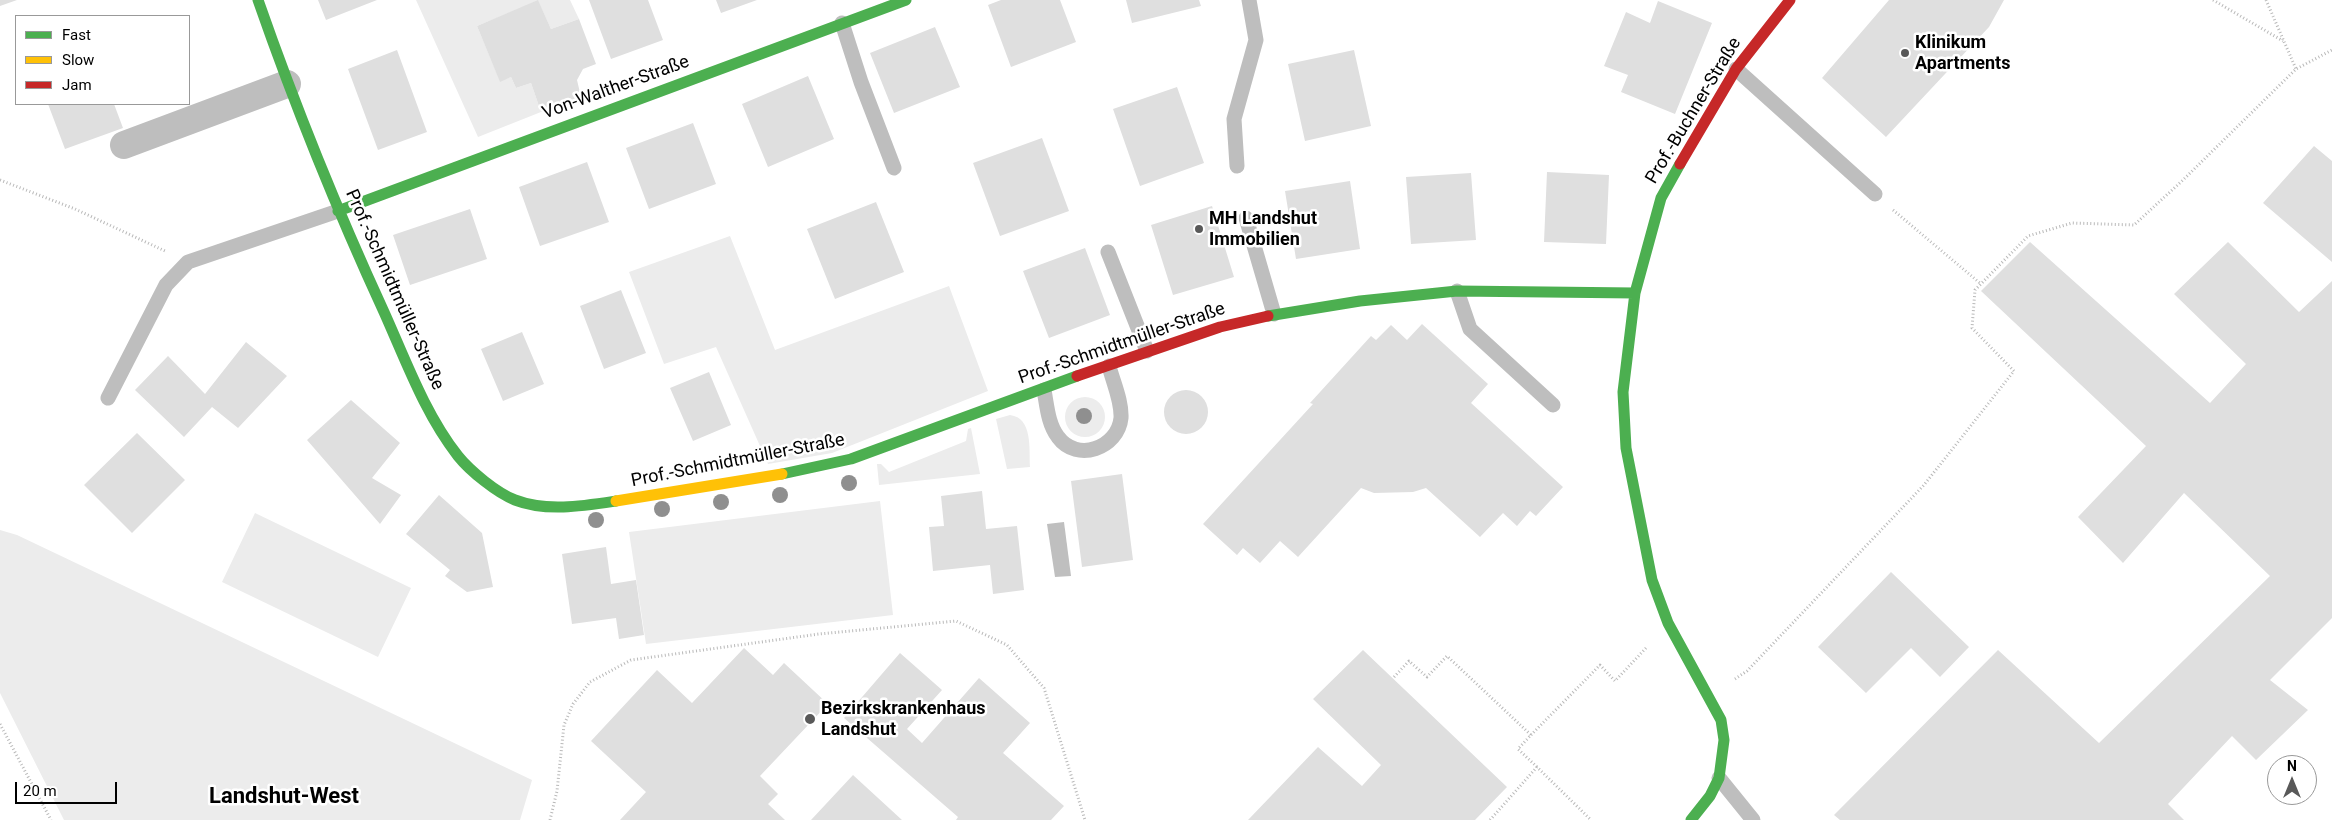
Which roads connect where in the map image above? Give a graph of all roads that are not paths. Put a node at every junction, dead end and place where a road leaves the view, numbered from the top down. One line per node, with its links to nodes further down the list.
1 (258, 0): 7 (street, Prof.-Schmidtmüller-Straße)
2 (906, 0): 5 (street, Von-Walther-Straße)
3 (1249, 0): 9 (lane)
4 (1790, 0): 6 (street, Prof.-Buchner-Straße)
5 (842, 23): 10 (lane); 12 (street, Von-Walther-Straße)
6 (1736, 68): 11 (lane); 16 (street, Prof.-Buchner-Straße)
7 (287, 84): 8 (street); 12 (street, Prof.-Schmidtmüller-Straße)
8 (124, 144)
9 (1237, 166)
10 (894, 168)
11 (1875, 194)
12 (338, 211): 20 (street, Prof.-Schmidtmüller-Straße); 21 (lane)
13 (1246, 218): 17 (lane)
14 (1108, 252): 18 (lane)
15 (1457, 292): 16 (street, Prof.-Schmidtmüller-Straße); 17 (street, Prof.-Schmidtmüller-Straße); 22 (lane)
16 (1635, 293): 23 (street, Prof.-Buchner-Straße)
17 (1274, 314): 18 (street, Prof.-Schmidtmüller-Straße)
18 (1147, 351): 19 (street, Prof.-Schmidtmüller-Straße)
19 (1109, 366): 20 (street, Prof.-Schmidtmüller-Straße); 20 (lane)
20 (1044, 390)
21 (108, 398)
22 (1553, 405)
23 (1719, 778): 24 (street, Prof.-Buchner-Straße); 25 (lane)
24 (1691, 820)
25 (1753, 820)

